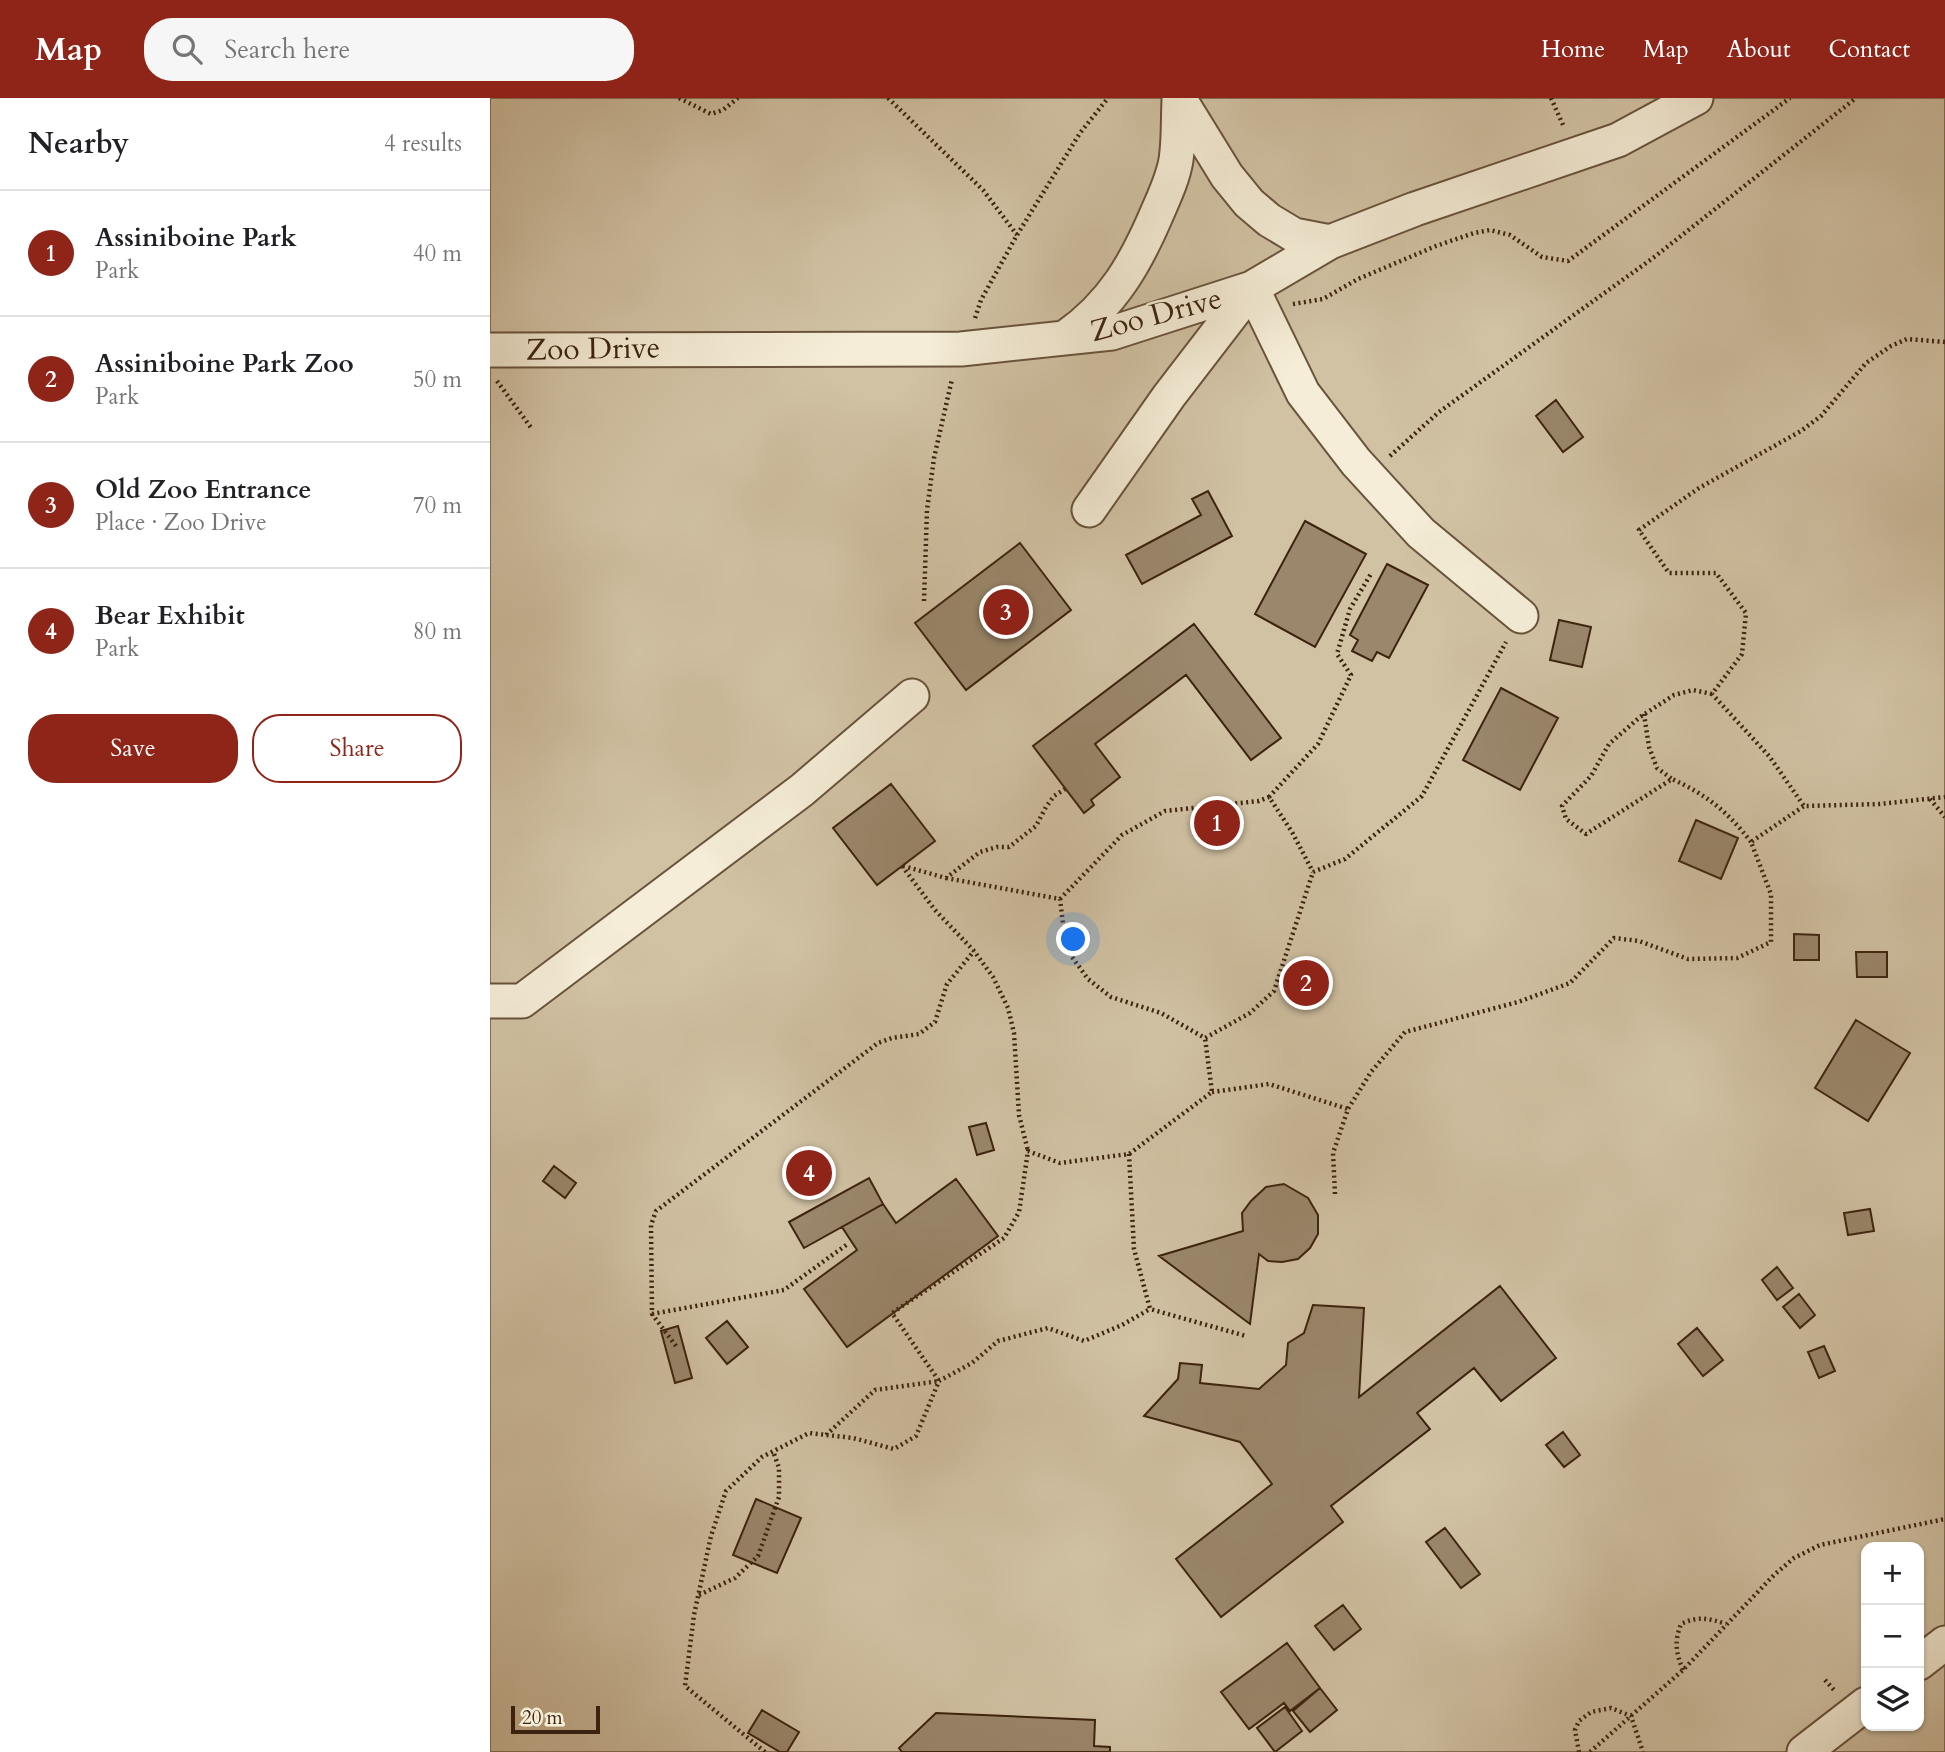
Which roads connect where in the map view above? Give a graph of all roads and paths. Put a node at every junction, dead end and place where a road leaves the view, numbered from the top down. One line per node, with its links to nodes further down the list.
1 (679, 98): 2 (path)
2 (738, 98)
3 (888, 98): 8 (path)
4 (1696, 98): 9 (street, Zoo Drive)
5 (1790, 98): 10 (path)
6 (1856, 98): 16 (path)
7 (1179, 99): 9 (street); 11 (street)
8 (1017, 235)
9 (1330, 242): 10 (street, Zoo Drive)
10 (1256, 299): 11 (street, Zoo Drive); 16 (street); 17 (street)
11 (1066, 337): 13 (street, Zoo Drive)
12 (1945, 342): 20 (path)
13 (490, 350)
14 (490, 371): 15 (path)
15 (531, 429)
16 (1368, 475): 19 (street)
17 (1089, 510)
18 (1372, 572): 25 (path)
19 (1521, 616): 31 (path)
20 (1712, 694): 22 (path); 28 (path)
21 (912, 696): 35 (street)
22 (1644, 714): 23 (path); 23 (path)
23 (1672, 779): 30 (path)
24 (1065, 789): 32 (path)
25 (1269, 797): 31 (path); 33 (path)
26 (1945, 797): 27 (path)
27 (1930, 799): 28 (path); 29 (path)
28 (1804, 806): 30 (path)
29 (1945, 817)
30 (1751, 842): 38 (path)
31 (1313, 872): 36 (path)
32 (946, 878): 33 (path); 34 (path)
33 (1060, 898): 36 (path)
34 (974, 951): 39 (path); 44 (path)
35 (490, 1001)
36 (1205, 1038): 37 (path)
37 (1212, 1092): 38 (path); 40 (path)
38 (1348, 1109): 41 (path)
39 (1028, 1151): 40 (path); 47 (path)
40 (1129, 1154): 43 (path)
41 (1335, 1194)
42 (849, 1243): 44 (path)
43 (1150, 1309): 45 (path); 47 (path)
44 (652, 1314): 46 (path)
45 (1246, 1336)
46 (676, 1346)
47 (939, 1381): 48 (path); 48 (path)
48 (826, 1435): 49 (path)
49 (773, 1451): 51 (path); 51 (path)
50 (1945, 1519): 52 (path)
51 (699, 1595): 58 (path)
52 (1726, 1624): 55 (path); 55 (path)
53 (1945, 1643): 54 (street)
54 (1924, 1659)
55 (1683, 1670): 57 (path)
56 (1861, 1708): 62 (street)
57 (1631, 1716): 59 (path); 60 (path); 61 (path)
58 (765, 1752)
59 (1579, 1752)
60 (1590, 1752)
61 (1643, 1752)
62 (1804, 1752)

